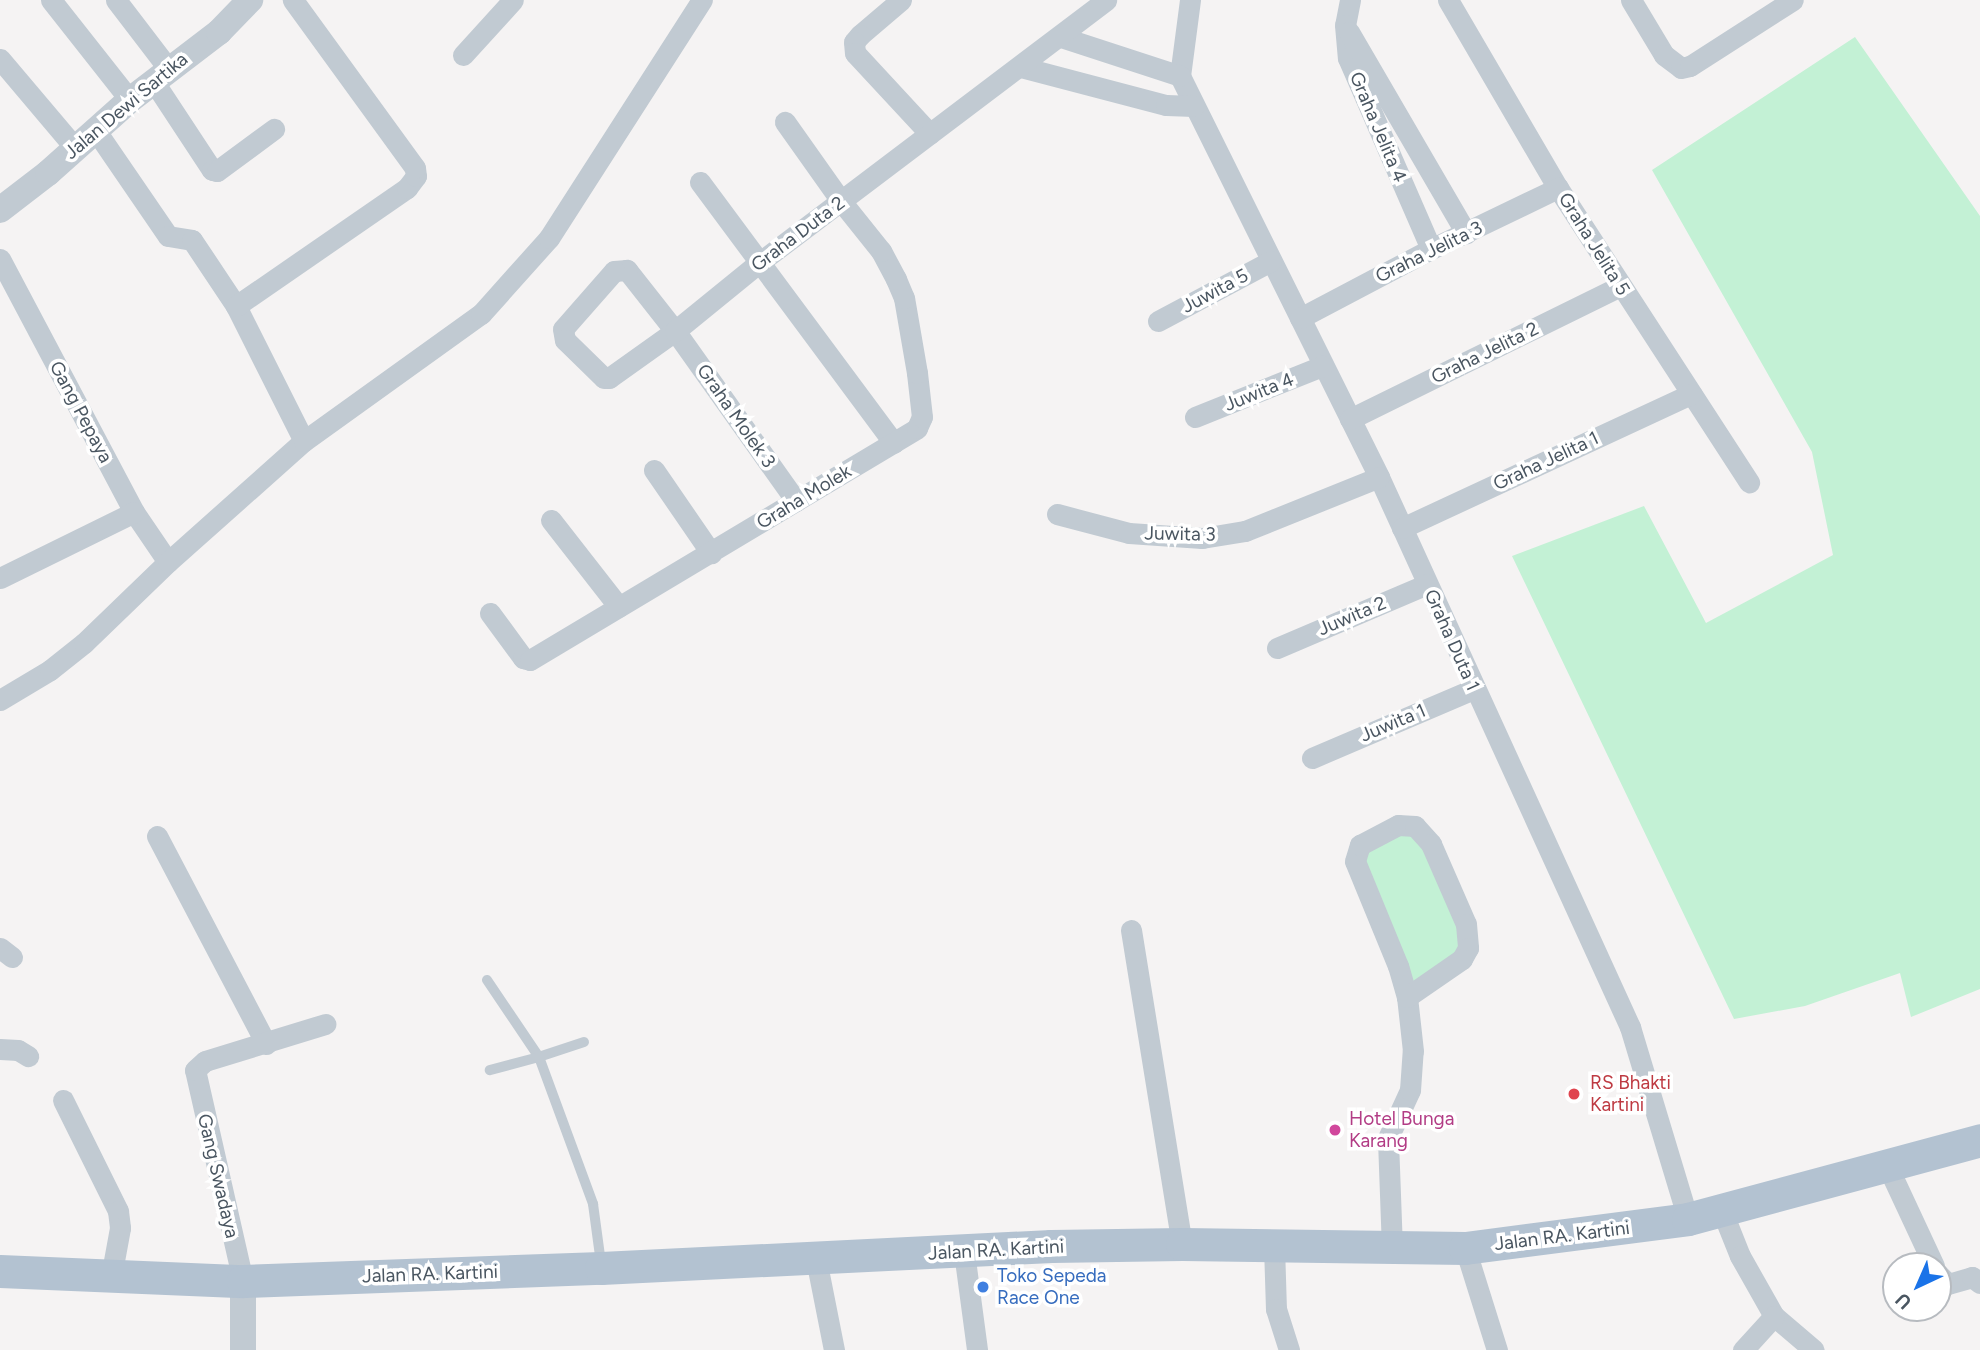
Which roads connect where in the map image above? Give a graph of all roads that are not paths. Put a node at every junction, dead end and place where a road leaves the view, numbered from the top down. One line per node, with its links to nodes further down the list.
1 (51, 0): 22 (street)
2 (116, 0): 20 (street)
3 (250, 0): 20 (street, Jalan Dewi Sartika)
4 (293, 0): 40 (street)
5 (513, 0): 17 (street)
6 (901, 0): 27 (street)
7 (1106, 0): 16 (street, Graha Duta 2)
8 (1190, 0): 21 (street)
9 (1350, 0): 15 (street, Graha Jelita 4)
10 (1448, 0): 30 (street, Graha Jelita 5)
11 (1631, 0): 14 (street)
12 (1793, 0): 14 (street)
13 (692, 3): 48 (street)
14 (1763, 8)
15 (1345, 25): 33 (street); 34 (street, Graha Jelita 4)
16 (1061, 37): 19 (street, Graha Duta 2); 21 (street)
17 (463, 55)
18 (0, 59): 28 (street)
19 (1021, 67): 23 (street); 27 (street, Graha Duta 2)
20 (161, 75): 22 (street, Jalan Dewi Sartika); 25 (street)
21 (1180, 76): 23 (street, Graha Duta 1)
22 (130, 100): 26 (street, Jalan Dewi Sartika)
23 (1194, 106): 36 (street, Graha Duta 1)
24 (785, 122): 31 (street)
25 (274, 128)
26 (96, 131): 28 (street, Jalan Dewi Sartika); 40 (street)
27 (930, 134): 31 (street, Graha Duta 2)
28 (76, 149): 32 (street, Jalan Dewi Sartika)
29 (700, 182): 37 (street)
30 (1558, 188): 33 (street, Graha Jelita 3); 39 (street, Graha Jelita 5)
31 (841, 201): 37 (street, Graha Duta 2); 49 (street, Graha Molek)
32 (0, 210)
33 (1465, 233): 34 (street, Graha Jelita 3)
34 (1431, 249): 41 (street, Graha Jelita 3)
35 (0, 259): 54 (street, Gang Pepaya)
36 (1271, 261): 41 (street, Graha Duta 1); 42 (street, Juwita 5)
37 (760, 262): 43 (street, Graha Duta 2); 49 (street)
38 (614, 271): 43 (street, Graha Molek 3); 43 (street, Graha Duta 2)
39 (1620, 286): 45 (street, Graha Jelita 5); 47 (street, Graha Jelita 2)
40 (236, 306): 48 (street)
41 (1300, 318): 44 (street, Graha Duta 1)
42 (1158, 321)
43 (676, 331): 53 (street, Graha Molek 3)
44 (1322, 366): 46 (street, Juwita 4); 47 (street, Graha Duta 1)
45 (1691, 394): 52 (street, Graha Jelita 5); 57 (street, Graha Jelita 1)
46 (1195, 417)
47 (1350, 419): 51 (street, Graha Duta 1)
48 (304, 441): 59 (street)
49 (894, 443): 53 (street, Graha Molek)
50 (654, 470): 58 (street)
51 (1379, 477): 55 (street, Juwita 3); 57 (street, Graha Duta 1)
52 (1749, 482)
53 (796, 501): 58 (street, Graha Molek)
54 (134, 512): 59 (street, Gang Pepaya); 60 (street)
55 (1058, 514)
56 (551, 520): 62 (street)
57 (1402, 528): 61 (street, Graha Duta 1)
58 (711, 552): 62 (street, Graha Molek)
59 (168, 562): 66 (street)
60 (0, 579)
61 (1427, 584): 64 (street, Juwita 2); 65 (street, Graha Duta 1)
62 (619, 607): 63 (street, Graha Molek)
63 (490, 613)
64 (1277, 648)
65 (1474, 689): 67 (street, Juwita 1); 83 (street, Graha Duta 1)
66 (0, 700)
67 (1312, 758)
68 (156, 836): 74 (street)
69 (1131, 930): 84 (street)
70 (487, 980): 77 (lane)
71 (1407, 997): 71 (street); 87 (street)
72 (325, 1024): 74 (street)
73 (584, 1042): 77 (lane)
74 (266, 1044): 94 (street, Gang Swadaya)
75 (0, 1049): 76 (street)
76 (29, 1056)
77 (539, 1057): 78 (lane); 91 (lane)
78 (490, 1070)
79 (63, 1100): 92 (street)
80 (1980, 1140): 81 (main road, Jalan RA. Kartini)
81 (1887, 1165): 82 (main road, Jalan RA. Kartini); 88 (street)
82 (1722, 1211): 83 (main road, Jalan RA. Kartini); 97 (street)
83 (1688, 1219): 86 (main road, Jalan RA. Kartini)
84 (1182, 1244): 85 (main road, Jalan RA. Kartini); 89 (main road, Jalan RA. Kartini)
85 (1274, 1246): 87 (main road, Jalan RA. Kartini); 101 (street)
86 (1465, 1248): 87 (main road, Jalan RA. Kartini); 102 (street)
87 (1392, 1249)
88 (1927, 1252)
89 (964, 1257): 90 (main road, Jalan RA. Kartini); 100 (street)
90 (816, 1259): 91 (main road, Jalan RA. Kartini); 99 (street)
91 (601, 1268): 94 (main road, Jalan RA. Kartini)
92 (111, 1277): 93 (main road, Jalan RA. Kartini); 94 (main road, Jalan RA. Kartini)
93 (5, 1278)
94 (243, 1281): 98 (street)
95 (1952, 1283): 96 (street)
96 (1980, 1283)
97 (1774, 1316): 103 (street); 104 (street)
98 (243, 1350)
99 (834, 1350)
100 (977, 1350)
101 (1289, 1350)
102 (1497, 1350)
103 (1743, 1350)
104 (1814, 1350)

